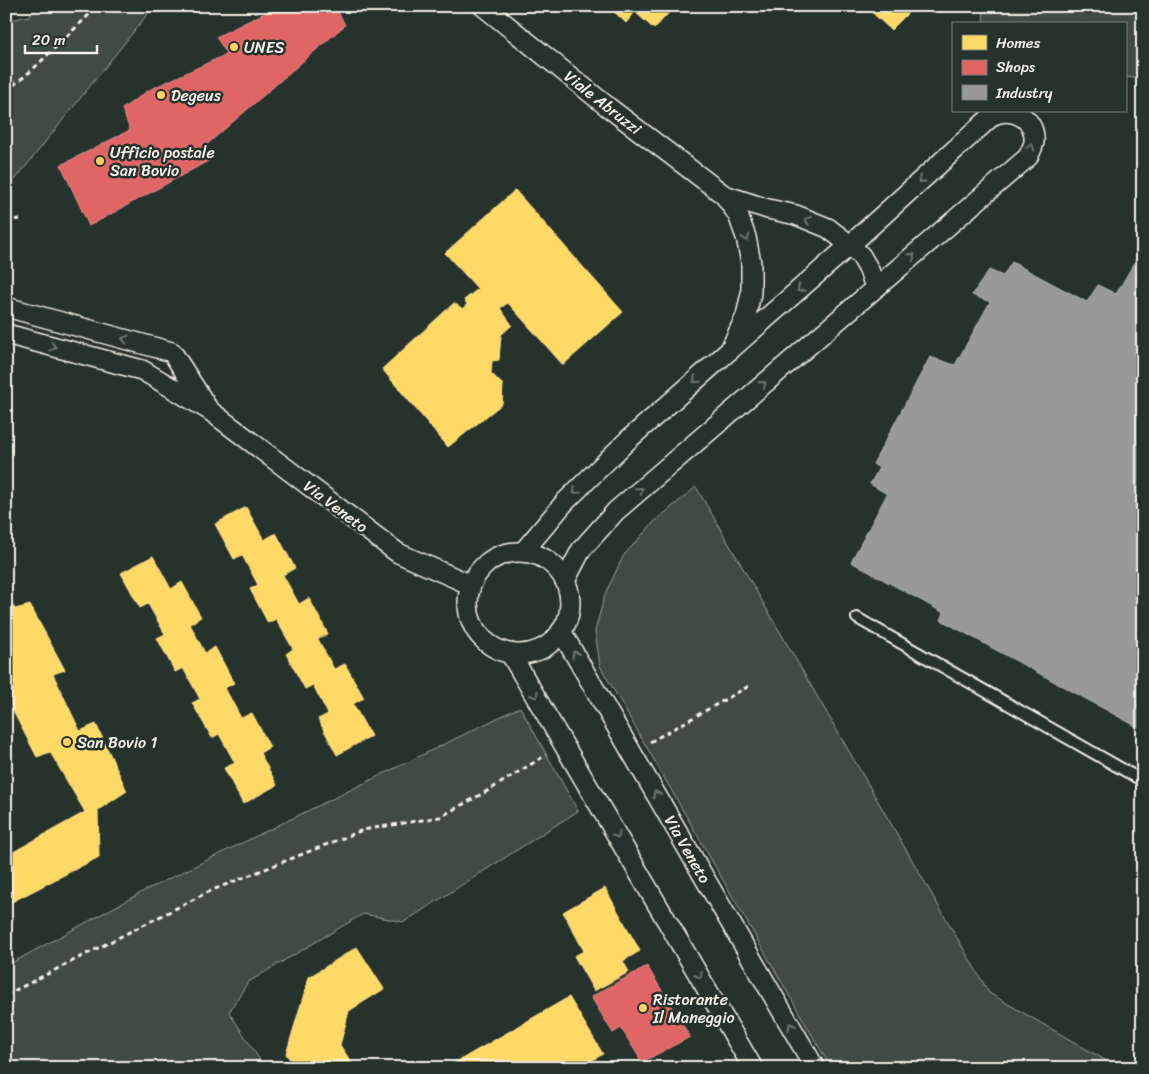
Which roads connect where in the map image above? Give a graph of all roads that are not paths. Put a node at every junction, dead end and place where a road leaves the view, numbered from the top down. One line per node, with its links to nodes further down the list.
1 (483, 6): 2 (street, Viale Abruzzi)
2 (724, 195): 3 (street, one-way to 2); 7 (street, one-way to 7)
3 (850, 245): 4 (street); 4 (street, one-way to 3); 7 (street, one-way to 7)
4 (875, 287): 10 (street, one-way to 4)
5 (6, 306): 8 (street, Via Veneto, one-way to 5)
6 (6, 334): 8 (street, Via Veneto, one-way to 8)
7 (730, 350): 9 (street, one-way to 9)
8 (209, 410): 11 (street, Via Veneto)
9 (523, 552): 10 (street); 11 (street)
10 (566, 581): 13 (street)
11 (472, 585): 14 (street)
12 (857, 618): 15 (lane)
13 (562, 631): 14 (street); 17 (street, Via Veneto, one-way to 13)
14 (510, 653): 16 (street, one-way to 16)
15 (1143, 781)
16 (753, 1068)
17 (815, 1068)

